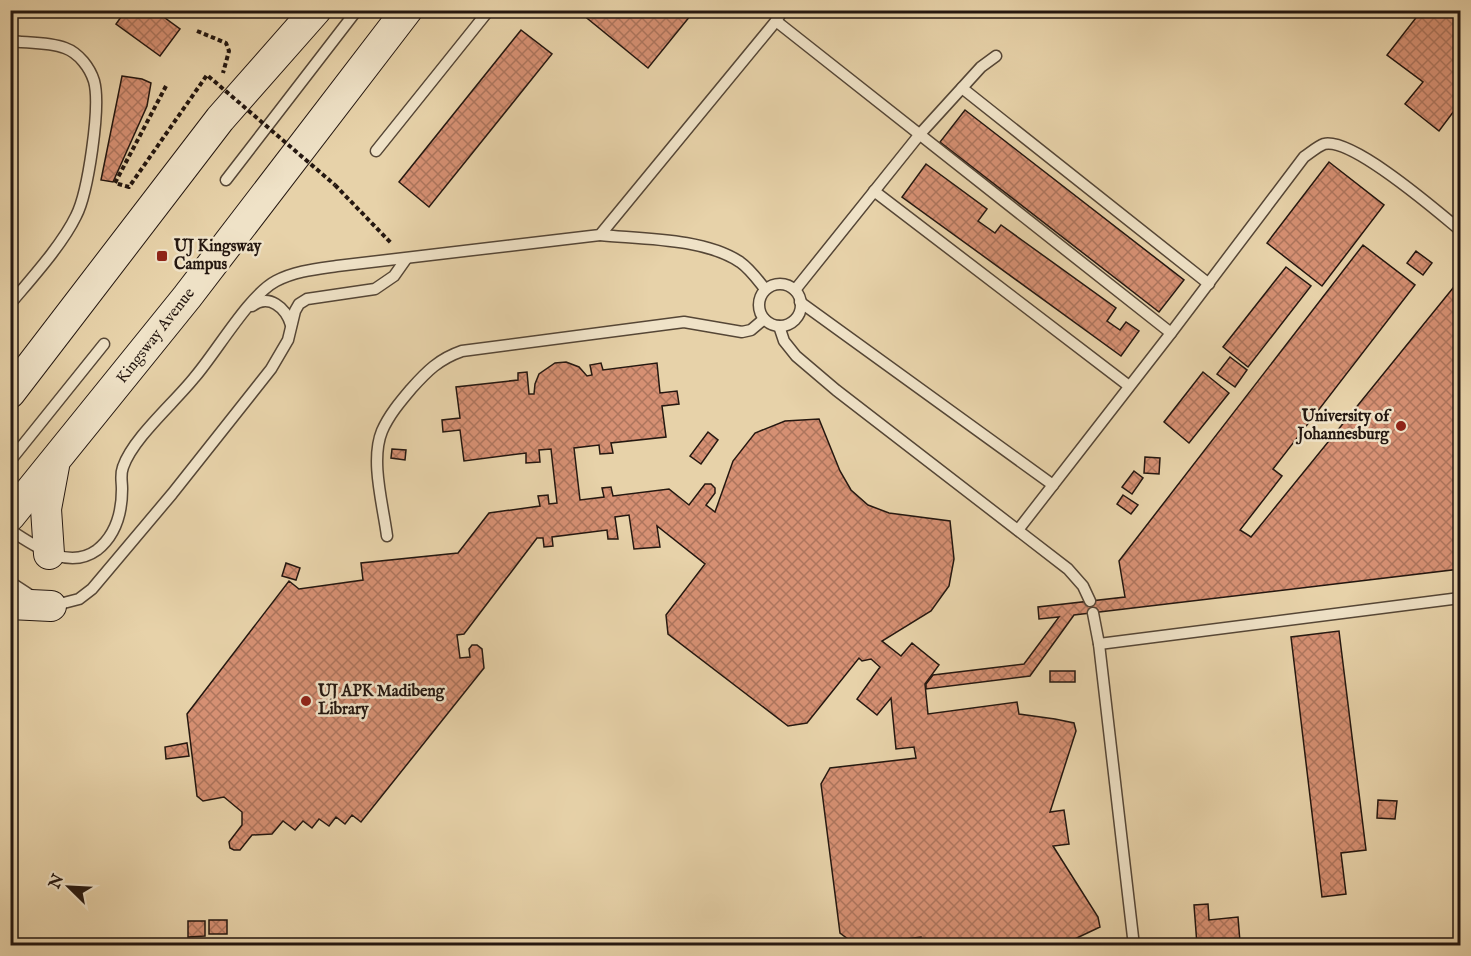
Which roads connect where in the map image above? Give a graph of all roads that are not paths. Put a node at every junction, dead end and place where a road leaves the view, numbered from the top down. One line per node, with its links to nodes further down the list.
1 (316, 10): 29 (main road)
2 (357, 10): 12 (lane)
3 (407, 10): 30 (main road, Kingsway Avenue)
4 (489, 10): 11 (lane)
5 (783, 10): 6 (lane)
6 (776, 21): 10 (lane); 15 (lane)
7 (10, 41): 21 (lane)
8 (996, 56): 9 (lane)
9 (962, 88): 10 (lane); 17 (lane)
10 (920, 134): 13 (lane); 26 (lane)
11 (376, 151)
12 (226, 180)
13 (874, 191): 19 (lane); 28 (lane)
14 (1461, 230): 17 (lane)
15 (600, 235): 16 (lane); 18 (lane)
16 (406, 259): 22 (lane); 25 (lane)
17 (1209, 284): 26 (lane)
18 (765, 290): 19 (lane); 23 (lane)
19 (795, 290): 20 (lane)
20 (801, 302): 24 (lane); 32 (lane)
21 (10, 304)
22 (244, 312): 25 (lane); 37 (lane)
23 (764, 319): 24 (lane); 36 (lane)
24 (779, 326): 35 (lane)
25 (292, 327): 42 (lane)
26 (1171, 333): 28 (lane)
27 (104, 344): 31 (lane)
28 (1129, 386): 32 (lane)
29 (10, 393)
30 (56, 460): 33 (main road, Kingsway Avenue); 37 (main road)
31 (10, 461)
32 (1053, 485): 35 (lane)
33 (10, 516)
34 (10, 530): 37 (lane)
35 (1018, 530): 40 (lane)
36 (387, 536)
37 (49, 554)
38 (10, 582): 42 (lane)
39 (1461, 598): 44 (lane)
40 (1090, 601)
41 (10, 604): 42 (main road)
42 (51, 606)
43 (1093, 613): 44 (lane)
44 (1099, 644): 45 (lane)
45 (1134, 945)

